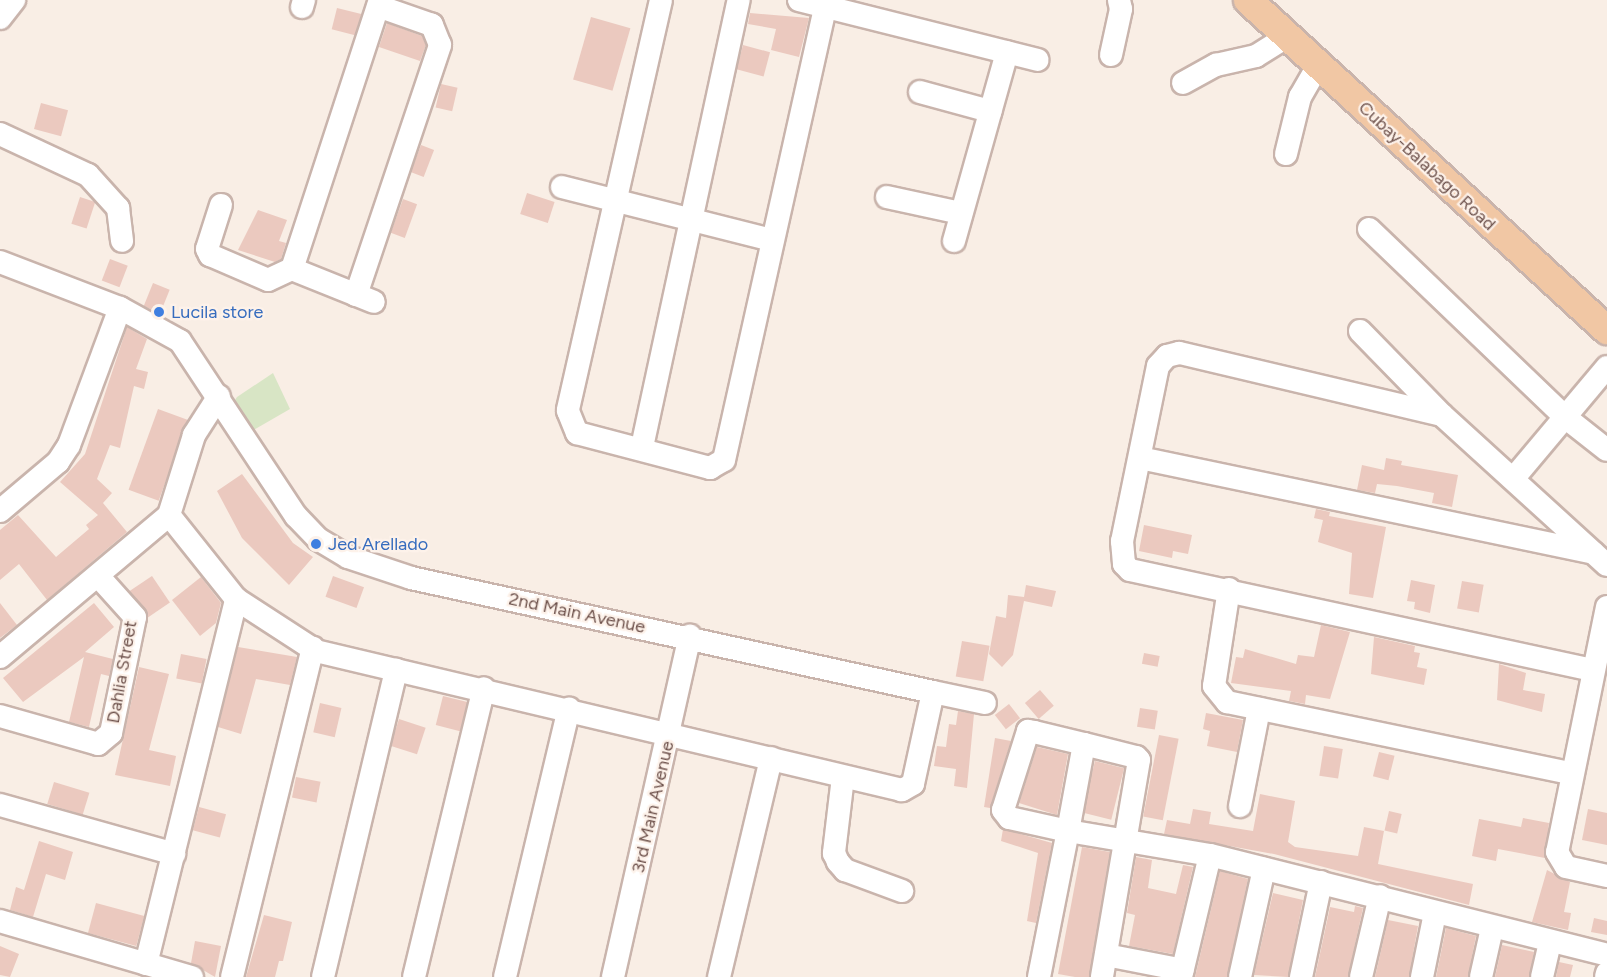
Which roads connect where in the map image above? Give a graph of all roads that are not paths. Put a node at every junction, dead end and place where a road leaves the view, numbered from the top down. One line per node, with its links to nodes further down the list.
1 (14, 0): 9 (street)
2 (661, 0): 22 (street)
3 (739, 0): 25 (street)
4 (799, 0): 8 (street)
5 (1119, 0): 12 (street)
6 (1248, 0): 10 (main road, Cubay-Balabago Road)
7 (379, 3): 31 (street); 31 (street)
8 (826, 4): 11 (street); 27 (street)
9 (0, 18)
10 (1286, 37): 14 (main road, Cubay-Balabago Road); 15 (street)
11 (1007, 52): 13 (street); 17 (street)
12 (1111, 55)
13 (1038, 60)
14 (1319, 64): 19 (street); 33 (main road, Cubay-Balabago Road)
15 (1183, 83)
16 (920, 92): 17 (street)
17 (990, 111): 24 (street)
18 (0, 134): 28 (street)
19 (1286, 154)
20 (562, 187): 22 (street)
21 (887, 197): 24 (street)
22 (618, 202): 25 (street); 39 (street)
23 (221, 205): 31 (street)
24 (961, 213): 29 (street)
25 (692, 219): 27 (street); 39 (street)
26 (1369, 229): 38 (street)
27 (771, 240): 39 (street)
28 (122, 241)
29 (954, 241)
30 (0, 262): 32 (street, 2nd Main Avenue)
31 (292, 269)
32 (120, 308): 36 (street, 2nd Main Avenue); 43 (street)
33 (1607, 330)
34 (1360, 331): 37 (street)
35 (1607, 367): 38 (street)
36 (219, 396): 44 (street); 50 (street, 2nd Main Avenue)
37 (1442, 415): 41 (street); 42 (street)
38 (1565, 417): 40 (street); 42 (street)
39 (642, 447)
40 (1607, 450)
41 (1140, 458): 45 (street); 47 (street)
42 (1513, 479): 45 (street)
43 (0, 511)
44 (169, 515): 46 (street); 48 (street)
45 (1600, 559)
46 (99, 578): 52 (street); 60 (street, Dahlia Street)
47 (1229, 589): 54 (street); 59 (street)
48 (236, 599): 51 (street); 70 (street)
49 (1607, 607): 54 (street)
50 (690, 636): 56 (street, 2nd Main Avenue); 61 (street, 3rd Main Avenue)
51 (312, 648): 53 (street); 86 (street)
52 (0, 657)
53 (396, 669): 55 (street); 87 (street)
54 (1592, 670): 64 (street)
55 (484, 688): 58 (street); 88 (street)
56 (933, 692): 57 (street, 2nd Main Avenue); 65 (street)
57 (985, 703)
58 (569, 709): 61 (street); 89 (street)
59 (1259, 709): 64 (street); 67 (street)
60 (0, 716)
61 (670, 733): 63 (street); 90 (street, 3rd Main Avenue)
62 (1084, 744): 68 (street); 68 (street); 69 (street)
63 (771, 758): 65 (street); 91 (street)
64 (1571, 772): 73 (street)
65 (843, 777): 75 (street)
66 (0, 805): 70 (street)
67 (1240, 806)
68 (1068, 831): 69 (street); 92 (street)
69 (1126, 842): 71 (street); 83 (street)
70 (174, 854): 82 (street)
71 (1210, 855): 72 (street); 84 (street)
72 (1264, 869): 74 (street); 93 (street)
73 (1607, 876)
74 (1321, 882): 76 (street); 94 (street)
75 (902, 891)
76 (1380, 896): 77 (street); 95 (street)
77 (1435, 913): 79 (street); 96 (street)
78 (0, 921): 82 (street)
79 (1492, 928): 80 (street); 97 (street)
80 (1550, 942): 81 (street); 98 (street)
81 (1607, 955)
82 (146, 964): 85 (street)
83 (1104, 966): 84 (street)
84 (1182, 973)
85 (192, 977)
86 (232, 977)
87 (323, 977)
88 (414, 977)
89 (505, 977)
90 (613, 977)
91 (718, 977)
92 (1040, 977)
93 (1240, 977)
94 (1301, 977)
95 (1362, 977)
96 (1422, 977)
97 (1481, 977)
98 (1542, 977)

